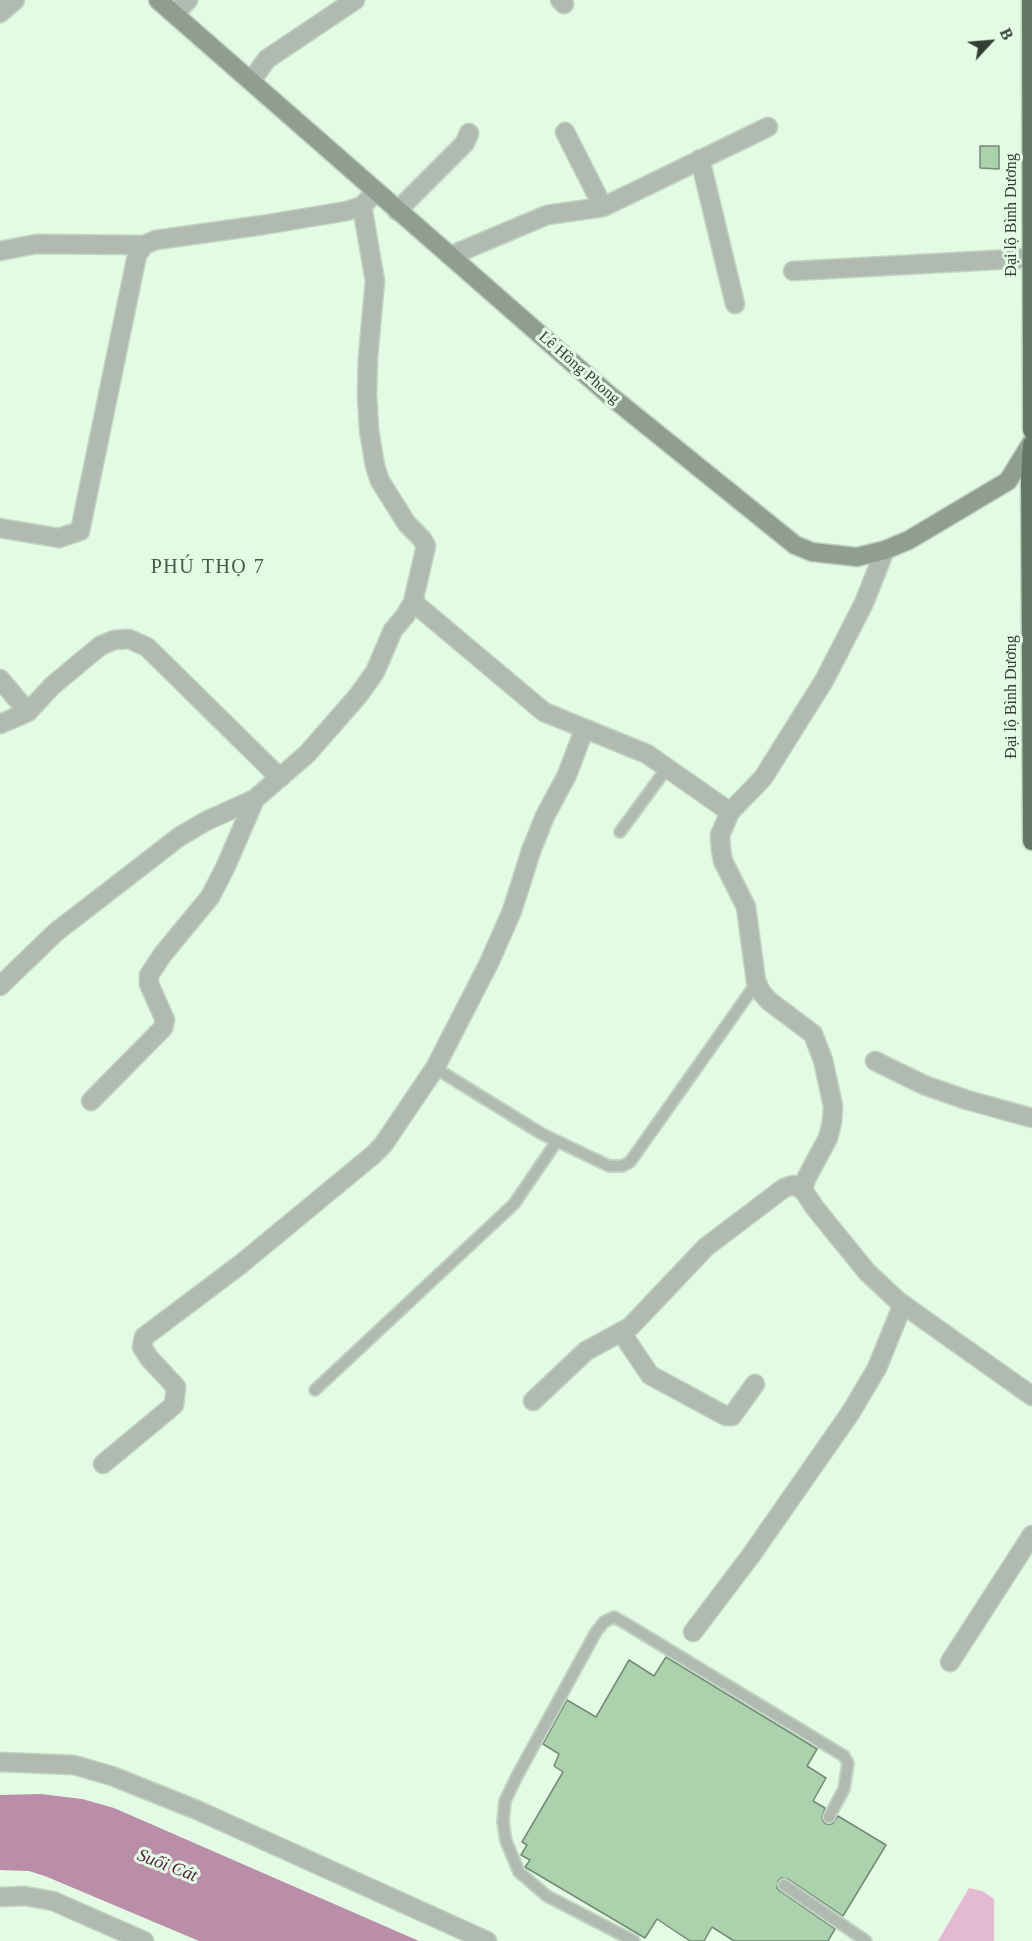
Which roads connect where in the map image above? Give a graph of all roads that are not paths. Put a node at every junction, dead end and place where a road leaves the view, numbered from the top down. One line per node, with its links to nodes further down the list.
1 (15, 0): 6 (street)
2 (158, 0): 7 (street, Lê Hồng Phong)
3 (188, 0): 7 (street)
4 (355, 0): 8 (street)
5 (1031, 0): 20 (highway, Đại lộ Bình Dương)
6 (0, 13)
7 (175, 14): 8 (street, Lê Hồng Phong)
8 (251, 81): 13 (street, Lê Hồng Phong)
9 (768, 128): 12 (street)
10 (566, 132): 15 (street)
11 (469, 133): 16 (street)
12 (700, 159): 15 (street); 22 (street)
13 (375, 192): 14 (street); 16 (street, Lê Hồng Phong)
14 (362, 206): 17 (street); 29 (street)
15 (603, 207): 19 (street)
16 (397, 211): 19 (street, Lê Hồng Phong)
17 (144, 245): 18 (street); 27 (street)
18 (0, 251)
19 (450, 256): 28 (street, Lê Hồng Phong)
20 (1031, 258): 21 (street); 23 (highway, Đại lộ Bình Dương)
21 (793, 271)
22 (735, 304)
23 (1032, 430)
24 (1032, 444): 25 (highway, Đại lộ Bình Dương); 26 (street, Lê Hồng Phong)
25 (1031, 478): 26 (street); 39 (highway, Đại lộ Bình Dương)
26 (1008, 481): 28 (street, Lê Hồng Phong)
27 (0, 528)
28 (885, 550): 37 (street)
29 (413, 602): 33 (street); 35 (street)
30 (0, 679): 31 (street)
31 (28, 712): 32 (street); 35 (street)
32 (0, 724)
33 (584, 730): 34 (street); 43 (street)
34 (667, 768): 37 (street); 38 (lane)
35 (280, 777): 36 (street)
36 (255, 799): 40 (street); 44 (street)
37 (730, 812): 41 (street)
38 (620, 832)
39 (1032, 841)
40 (0, 986)
41 (758, 986): 46 (lane); 47 (street)
42 (874, 1061): 45 (street)
43 (435, 1068): 46 (lane); 54 (street)
44 (91, 1101)
45 (1032, 1118)
46 (557, 1141): 51 (lane)
47 (803, 1190): 48 (street); 49 (street)
48 (903, 1304): 52 (street); 56 (street)
49 (621, 1332): 50 (street); 53 (street)
50 (755, 1384)
51 (315, 1390)
52 (1032, 1396)
53 (533, 1401)
54 (104, 1464)
55 (1032, 1535): 57 (street)
56 (693, 1632)
57 (950, 1662)
58 (0, 1762): 63 (street)
59 (829, 1817): 64 (lane)
60 (784, 1884): 65 (lane)
61 (0, 1897): 62 (street)
62 (144, 1941)
63 (487, 1941)
64 (634, 1941)
65 (866, 1941)

